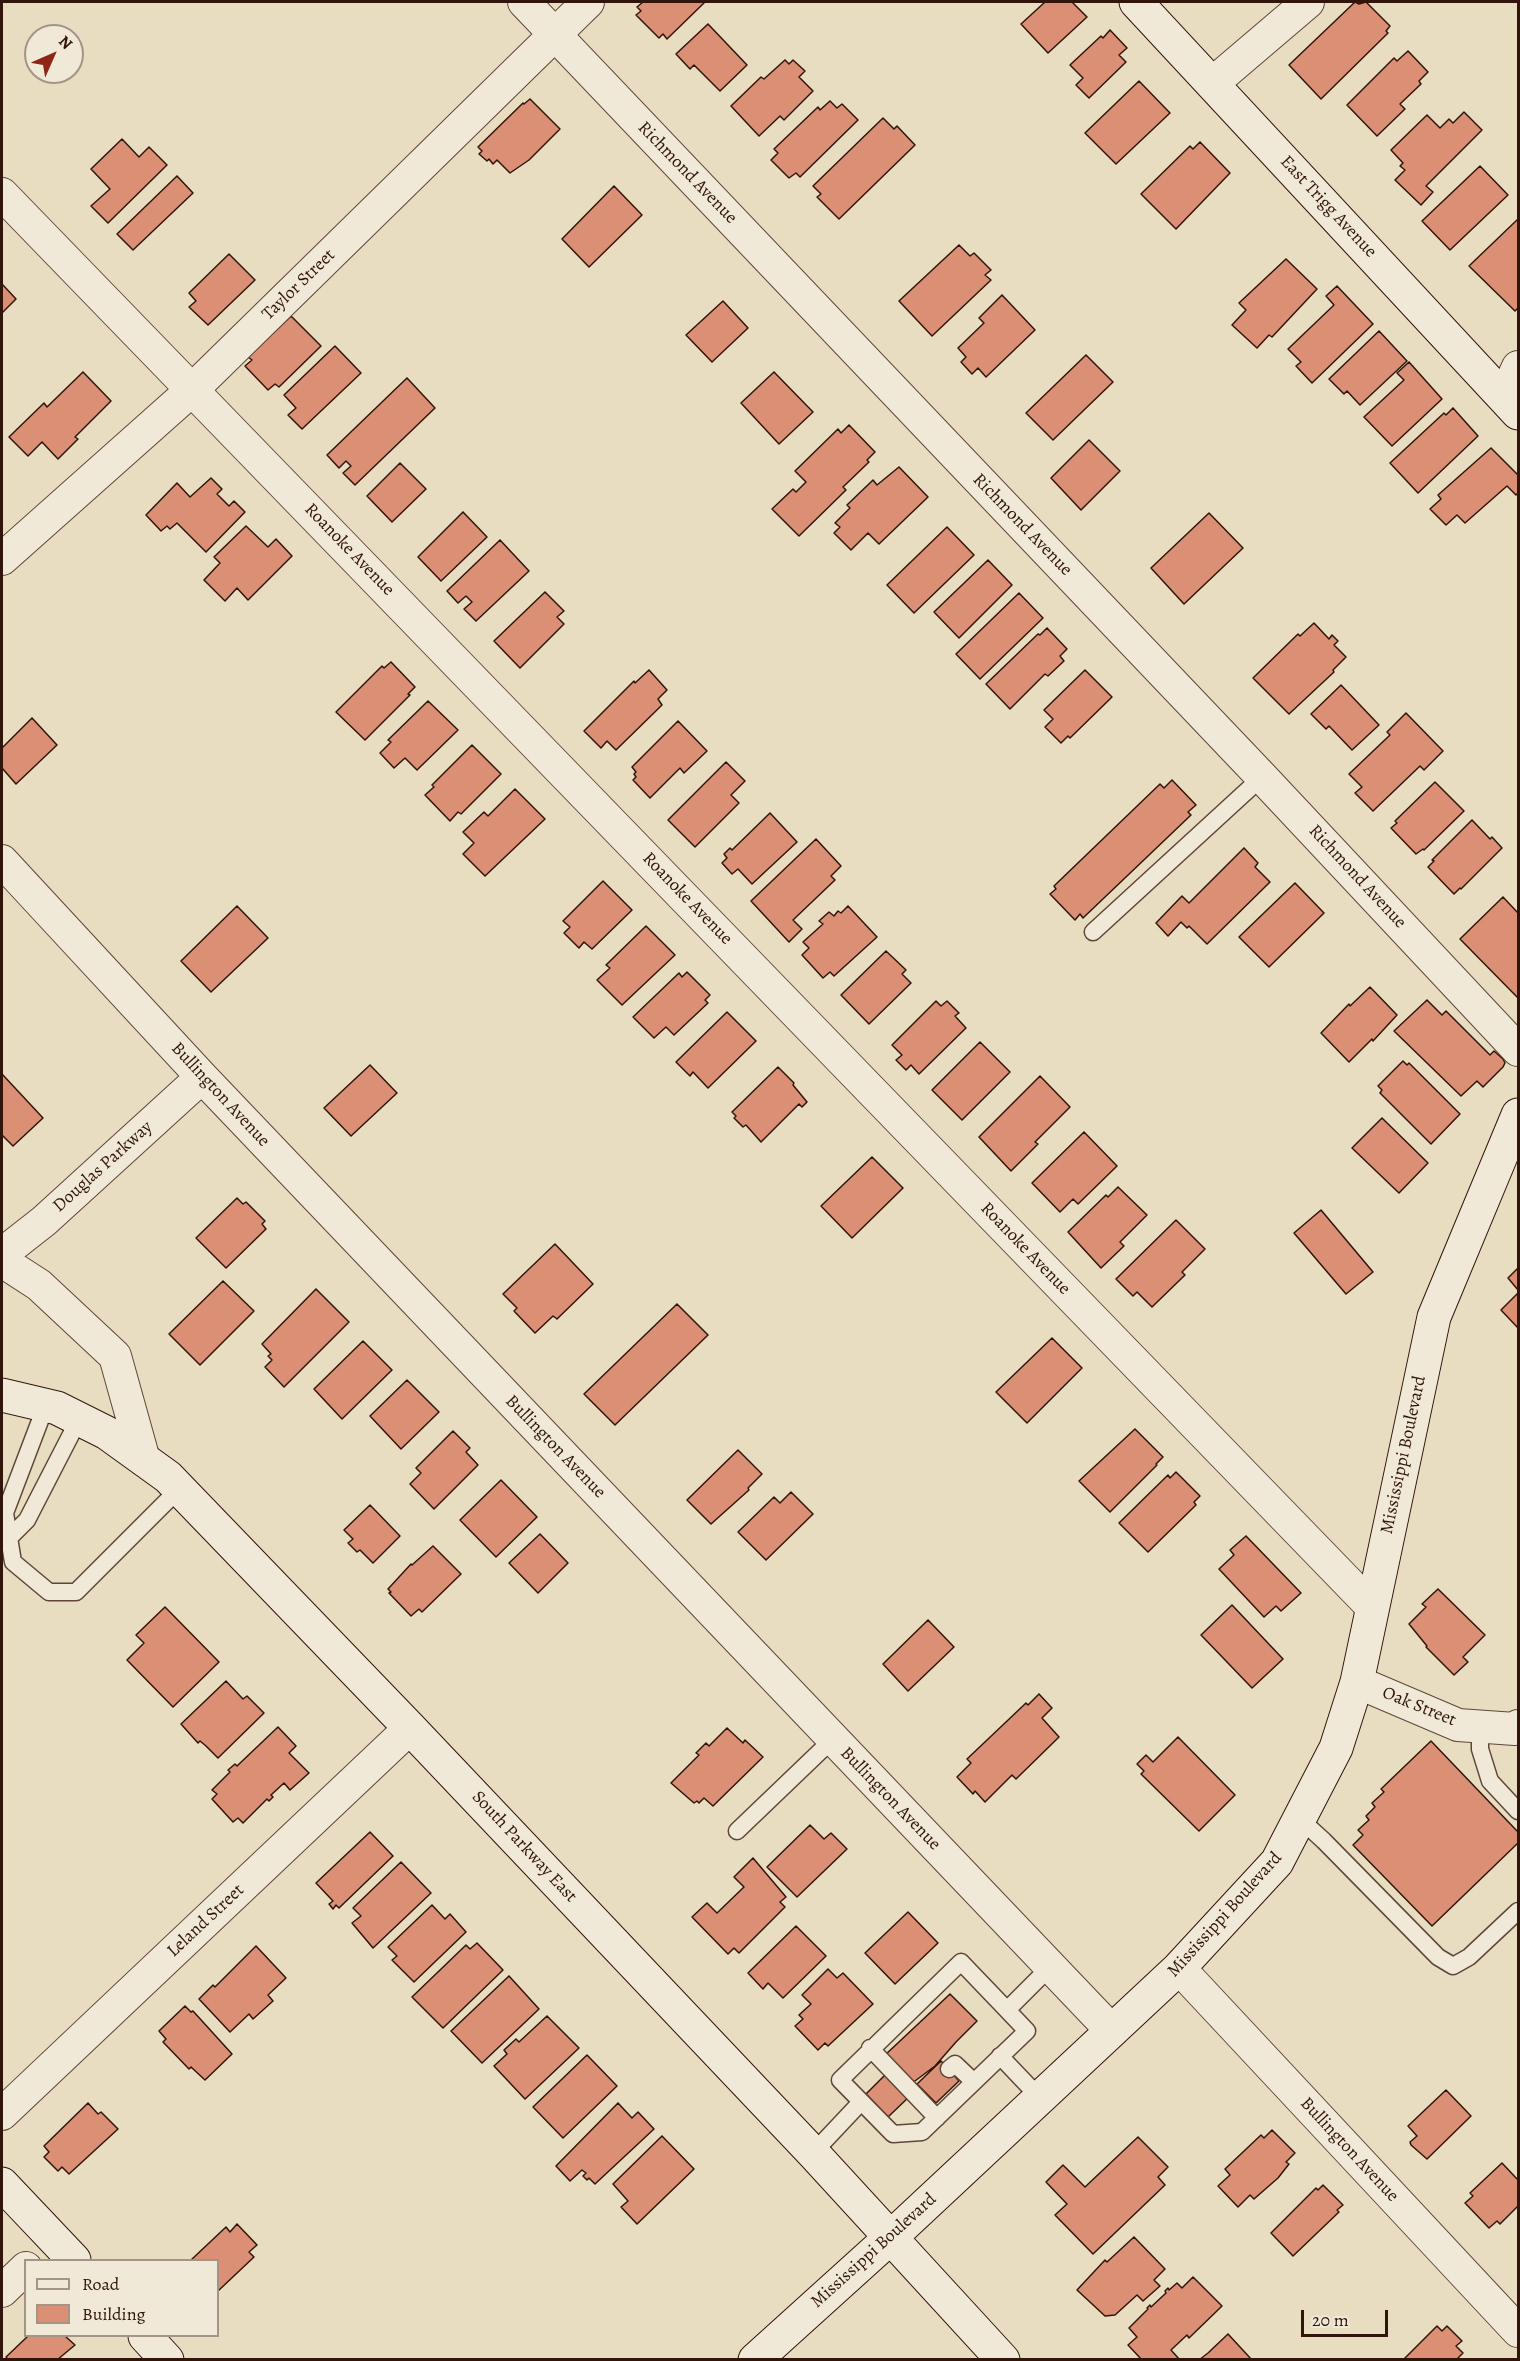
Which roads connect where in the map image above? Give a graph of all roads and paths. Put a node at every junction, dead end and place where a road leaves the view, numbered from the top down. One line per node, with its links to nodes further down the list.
1 (524, 2): 5 (street, Richmond Avenue)
2 (588, 2): 5 (street, Taylor Street)
3 (1136, 2): 6 (main road, East Trigg Avenue)
4 (1308, 2): 6 (street)
5 (555, 34): 9 (street, Taylor Street); 12 (street, Richmond Avenue)
6 (1213, 83): 10 (main road, East Trigg Avenue)
7 (2, 194): 9 (street, Roanoke Avenue)
8 (1518, 367): 10 (street)
9 (193, 389): 11 (street, Taylor Street); 26 (street, Roanoke Avenue)
10 (1511, 405)
11 (2, 560)
12 (1262, 777): 14 (lane); 15 (street, Richmond Avenue)
13 (2, 861): 16 (street, Bullington Avenue)
14 (1093, 932)
15 (1518, 1050)
16 (202, 1077): 18 (street, Douglas Parkway); 31 (street, Bullington Avenue)
17 (1518, 1115): 26 (main road, Mississippi Boulevard)
18 (2, 1254)
19 (2, 1261): 23 (street)
20 (2, 1395): 21 (main road, South Parkway East)
21 (46, 1405): 22 (main road, South Parkway East); 25 (lane)
22 (79, 1419): 23 (main road, South Parkway East); 25 (lane)
23 (144, 1460): 24 (main road, South Parkway East)
24 (179, 1489): 25 (lane); 30 (main road, South Parkway East)
25 (10, 1537)
26 (1371, 1606): 27 (main road, Mississippi Boulevard)
27 (1357, 1682): 28 (street, Oak Street); 33 (main road, Mississippi Boulevard)
28 (1480, 1726): 29 (street, Oak Street); 32 (lane)
29 (1518, 1726)
30 (411, 1728): 46 (street, Leland Street); 48 (main road, South Parkway East)
31 (833, 1738): 34 (lane); 36 (street, Bullington Avenue)
32 (1518, 1811)
33 (1300, 1819): 35 (lane); 37 (main road, Mississippi Boulevard)
34 (737, 1831)
35 (1518, 1911)
36 (1050, 1967): 38 (lane); 39 (street, Bullington Avenue)
37 (1179, 1968): 39 (main road, Mississippi Boulevard); 54 (street, Bullington Avenue)
38 (1007, 2010): 40 (lane); 41 (lane)
39 (1112, 2031): 44 (main road, Mississippi Boulevard)
40 (870, 2048): 45 (lane); 47 (lane)
41 (1000, 2056): 43 (lane); 44 (lane)
42 (949, 2070): 43 (lane)
43 (974, 2082): 47 (lane)
44 (1040, 2098): 50 (main road, Mississippi Boulevard)
45 (861, 2102): 47 (lane); 48 (lane)
46 (2, 2114)
47 (937, 2118)
48 (813, 2153): 50 (main road, South Parkway East)
49 (2, 2184): 51 (main road)
50 (891, 2237): 57 (main road, Mississippi Boulevard); 58 (main road, South Parkway East)
51 (55, 2254)
52 (24, 2270): 53 (street)
53 (2, 2291)
54 (1518, 2331)
55 (146, 2337): 56 (main road)
56 (167, 2360)
57 (755, 2360)
58 (1003, 2360)

